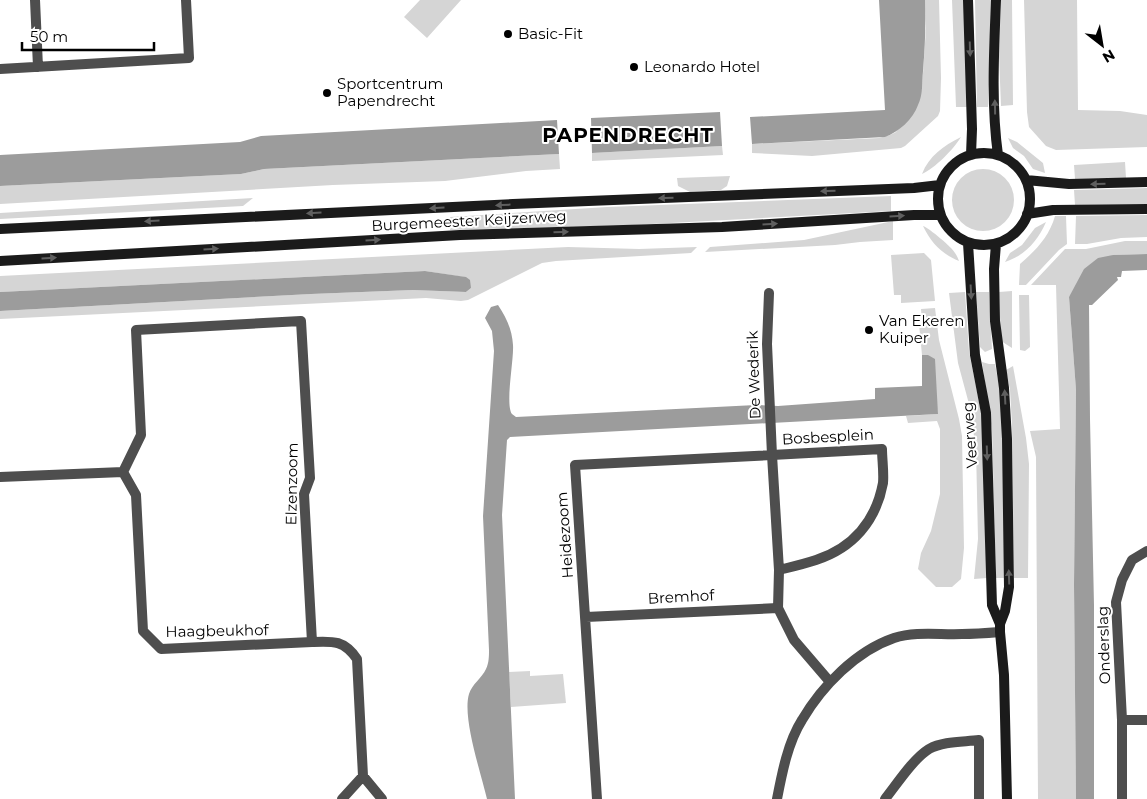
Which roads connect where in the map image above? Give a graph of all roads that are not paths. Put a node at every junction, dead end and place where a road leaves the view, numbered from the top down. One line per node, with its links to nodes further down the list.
1 (34, 0): 5 (street)
2 (186, 0): 5 (street)
3 (968, 0): 7 (main road, one-way to 7)
4 (996, 0): 8 (main road, one-way to 4)
5 (38, 67): 6 (street)
6 (0, 70)
7 (971, 155): 8 (main road); 11 (main road)
8 (998, 155): 9 (main road)
9 (1026, 180): 10 (main road, one-way to 9); 13 (main road)
10 (1147, 182)
11 (940, 185): 14 (main road); 15 (main road, Burgemeester Keijzerweg, one-way to 15)
12 (1147, 209): 13 (main road)
13 (1027, 214): 17 (main road)
14 (940, 215): 16 (main road); 18 (main road, Burgemeester Keijzerweg, one-way to 14)
15 (0, 229)
16 (968, 243): 17 (main road); 27 (main road, Veerweg, one-way to 27)
17 (996, 244): 27 (main road, Veerweg, one-way to 17)
18 (0, 261)
19 (769, 293): 20 (street, De Wederik)
20 (772, 455): 24 (street, Bosbesplein); 24 (street, Bosbesplein); 26 (street, Heidezoom)
21 (123, 472): 22 (street); 28 (street, Haagbeukhof); 28 (street, Elzenzoom)
22 (0, 477)
23 (1147, 551): 30 (street, Onderslag)
24 (779, 570): 25 (street, Bosbesplein)
25 (778, 608): 26 (street, Bremhof); 29 (street, Bosbesplein)
26 (586, 618): 35 (street, Heidezoom)
27 (1000, 628): 29 (street); 39 (main road, Veerweg)
28 (312, 642): 32 (street)
29 (830, 682): 36 (street)
30 (1122, 720): 31 (street); 40 (street, Onderslag)
31 (1147, 720)
32 (363, 776): 33 (street); 34 (street)
33 (342, 799)
34 (382, 799)
35 (597, 799)
36 (777, 799)
37 (885, 799): 38 (street)
38 (979, 799)
39 (1007, 799)
40 (1122, 799)

